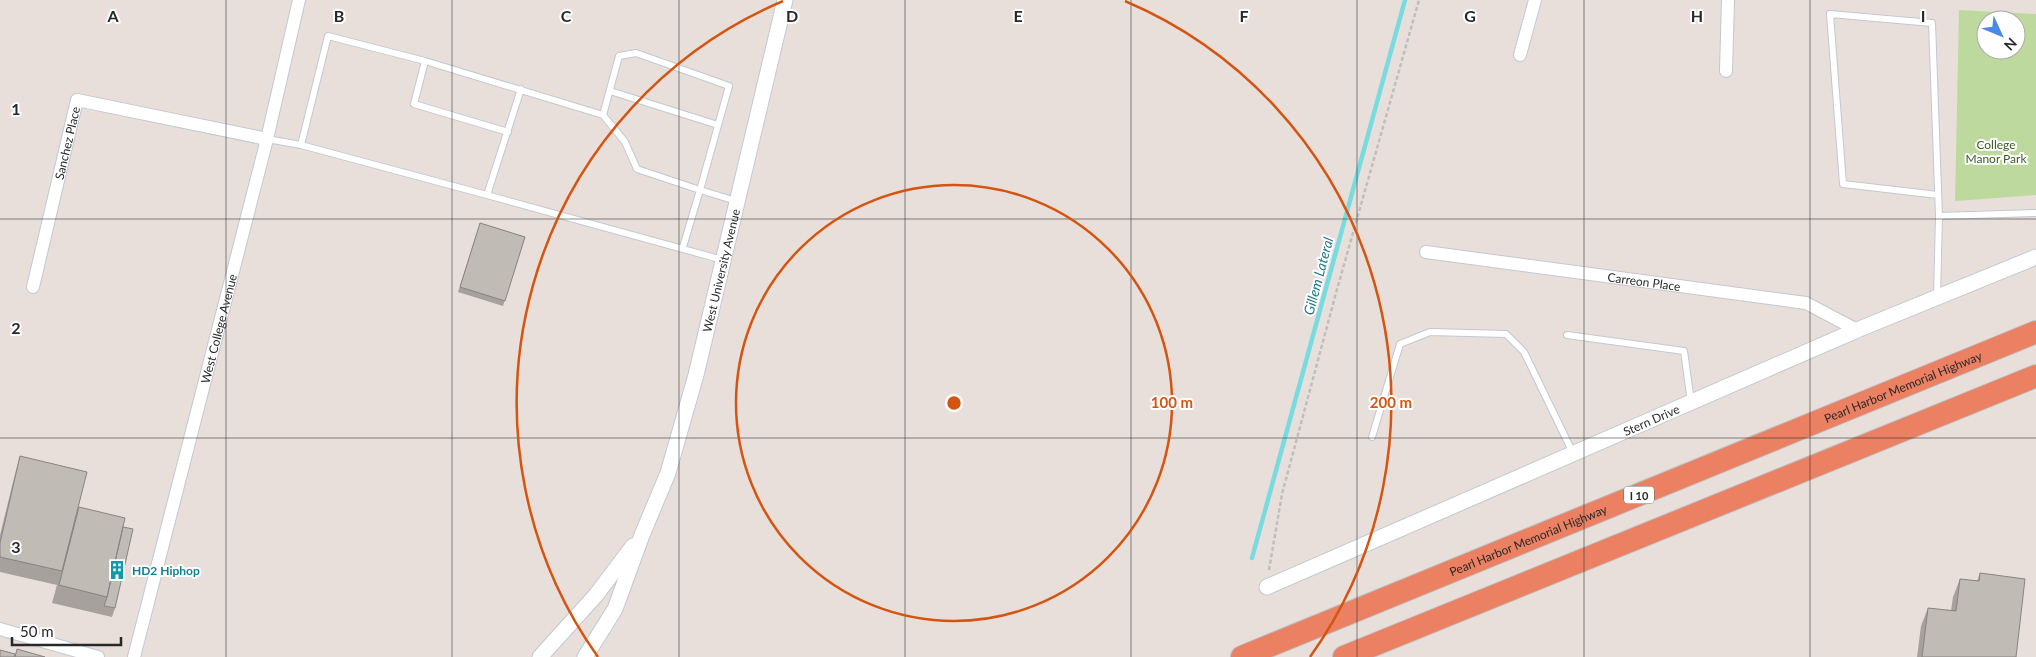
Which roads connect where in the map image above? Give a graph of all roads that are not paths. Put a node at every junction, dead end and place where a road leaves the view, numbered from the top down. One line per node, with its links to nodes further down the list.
1 (299, 0): 13 (street, West College Avenue)
2 (785, 0): 18 (street, West University Avenue)
3 (1535, 0): 5 (street)
4 (1728, 0): 7 (street)
5 (1520, 55)
6 (425, 61): 8 (lane); 12 (lane); 14 (lane)
7 (1726, 71)
8 (521, 89): 10 (lane); 12 (lane)
9 (610, 91): 10 (lane); 11 (lane); 11 (lane)
10 (603, 115): 15 (lane)
11 (718, 125): 15 (lane)
12 (508, 132): 16 (lane)
13 (266, 139): 14 (lane); 25 (street, Sanchez Place); 38 (street, West College Avenue)
14 (301, 145): 16 (lane)
15 (700, 190): 18 (lane); 21 (lane)
16 (487, 195): 21 (lane)
17 (1938, 195): 17 (lane); 20 (lane)
18 (738, 201): 24 (street, West University Avenue)
19 (2036, 213): 20 (lane)
20 (1939, 216): 26 (lane)
21 (683, 248): 24 (lane)
22 (1426, 252): 27 (street, Carreon Place)
23 (2036, 257): 26 (street, Stern Drive)
24 (723, 260): 34 (street, West University Avenue)
25 (33, 288)
26 (1937, 297): 27 (street, Stern Drive)
27 (1857, 330): 31 (street, Stern Drive)
28 (2036, 332): 41 (highway, Pearl Harbor Memorial Highway / I 10)
29 (1566, 335): 31 (lane)
30 (2036, 376): 42 (highway)
31 (1691, 402): 33 (street, Stern Drive)
32 (1372, 437): 33 (lane)
33 (1573, 453): 35 (street, Stern Drive)
34 (642, 535): 39 (street, West University Avenue); 40 (street, West University Avenue)
35 (1267, 587)
36 (0, 629): 37 (street)
37 (98, 657)
38 (134, 657)
39 (540, 657)
40 (585, 657)
41 (1242, 657)
42 (1344, 657)

